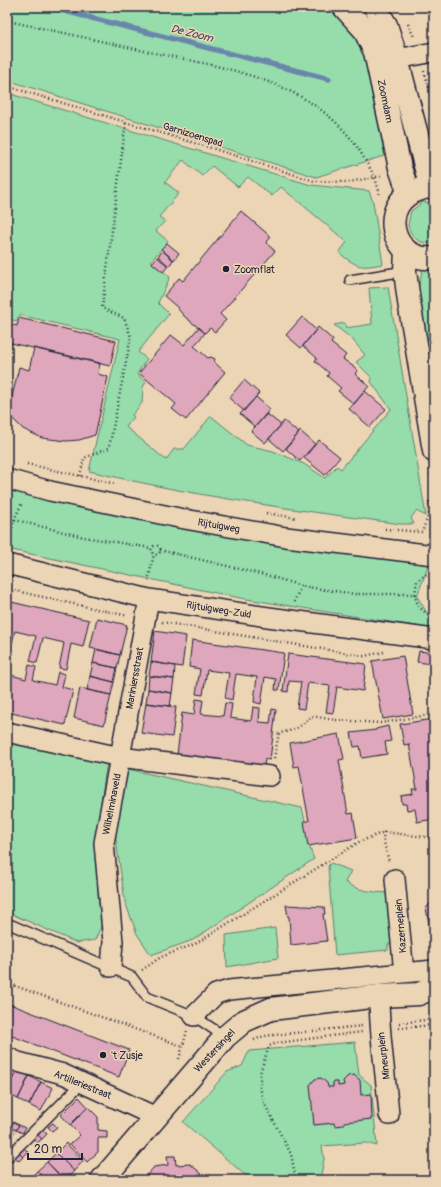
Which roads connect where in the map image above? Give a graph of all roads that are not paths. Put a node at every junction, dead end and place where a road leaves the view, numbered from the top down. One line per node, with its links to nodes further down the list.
1 (375, 7): 4 (main road, Zoomdam)
2 (349, 9): 6 (main road, Zoomdam)
3 (434, 52): 4 (street)
4 (397, 59): 5 (main road, Zoomdam)
5 (432, 188): 6 (main road)
6 (409, 194): 8 (main road)
7 (434, 258): 8 (main road)
8 (406, 261): 9 (lane); 10 (main road)
9 (350, 280)
10 (434, 451)
11 (7, 479): 13 (street, Rijtuigweg)
12 (7, 564): 14 (street, Rijtuigweg-Zuid)
13 (432, 564)
14 (147, 598): 15 (street, Rijtuigweg-Zuid); 17 (street, Mariniersstraat)
15 (427, 637)
16 (7, 732): 17 (street)
17 (120, 757): 18 (street); 21 (street, Wilhelminaveld)
18 (270, 776)
19 (395, 879): 23 (street, Kazerneplein)
20 (7, 923): 21 (lane)
21 (111, 967): 26 (lane)
22 (434, 970): 23 (street)
23 (404, 973): 26 (street)
24 (429, 993): 25 (main road, Westersingel)
25 (379, 996): 27 (main road, Westersingel); 30 (street, Mineurplein)
26 (194, 1016): 27 (lane)
27 (225, 1037): 31 (main road, Westersingel)
28 (7, 1057): 29 (street, Artilleriestraat)
29 (82, 1083): 31 (street, Artilleriestraat); 32 (lane)
30 (389, 1115)
31 (156, 1117): 33 (main road, Westersingel)
32 (7, 1158)
33 (102, 1180)

